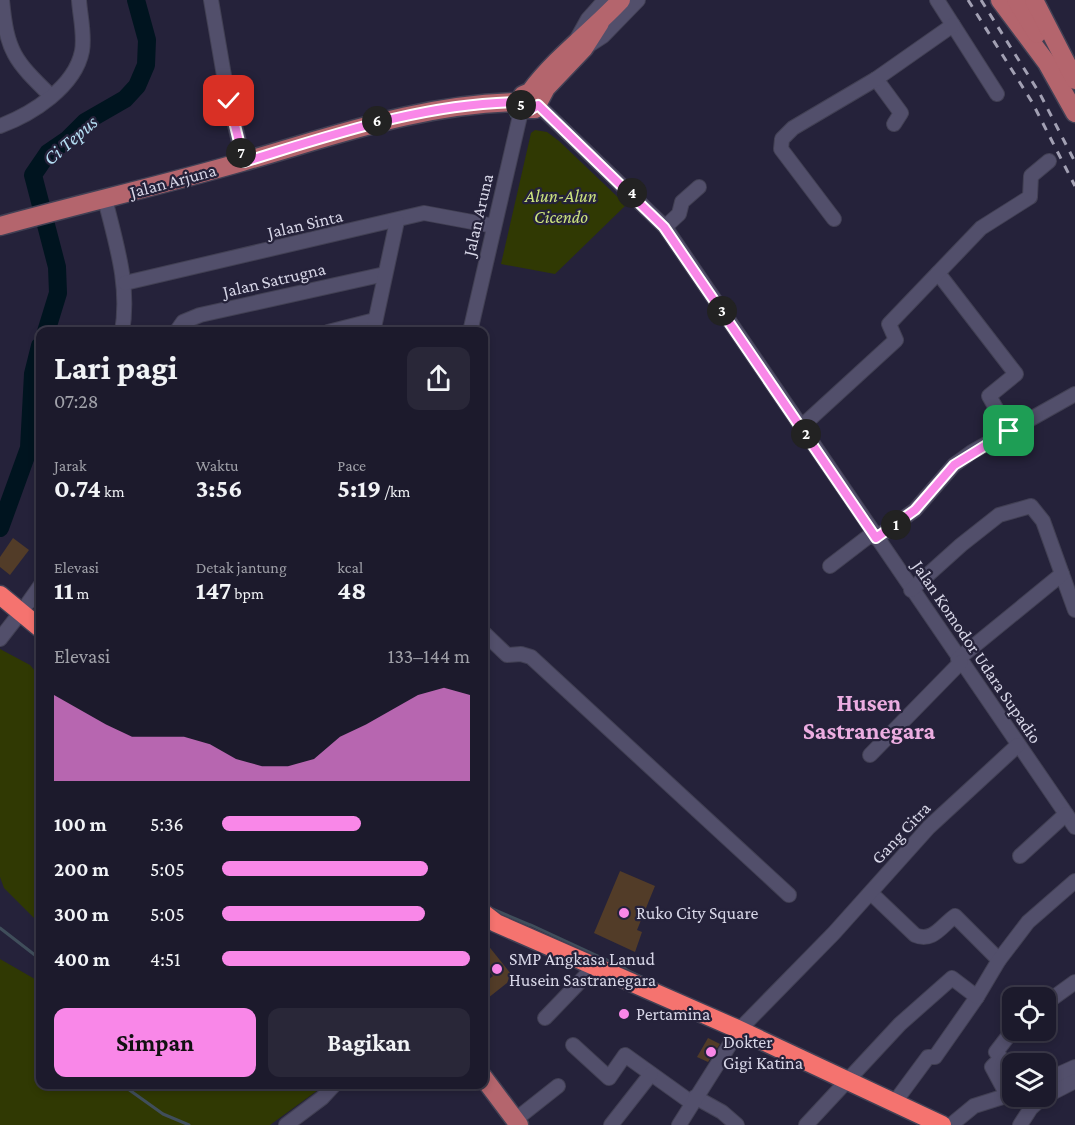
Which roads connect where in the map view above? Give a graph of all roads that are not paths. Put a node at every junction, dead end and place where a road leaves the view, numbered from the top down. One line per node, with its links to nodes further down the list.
1 (2, 0): 10 (street)
2 (79, 0): 16 (street)
3 (211, 0): 22 (street)
4 (605, 0): 12 (street)
5 (621, 0): 12 (main road)
6 (638, 0): 12 (street)
7 (937, 0): 11 (street)
8 (1000, 0): 14 (main road)
9 (1028, 2): 14 (main road); 14 (main road)
10 (2, 23): 16 (street)
11 (953, 25): 13 (street); 15 (street)
12 (580, 45): 17 (main road)
13 (876, 79): 19 (street); 25 (street)
14 (1072, 86): 18 (main road)
15 (997, 94)
16 (51, 96): 20 (street)
17 (530, 101): 22 (main road, Jalan Arjuna); 28 (street, Jalan Aruna); 29 (street, Jalan Komodor Udara Supadio)
18 (1075, 113)
19 (894, 124)
20 (0, 126)
21 (1049, 161): 30 (street)
22 (244, 162): 24 (main road, Jalan Arjuna)
23 (699, 187): 29 (street)
24 (105, 199): 27 (main road, Jalan Arjuna); 32 (street)
25 (834, 219)
26 (397, 221): 28 (street, Jalan Sinta); 31 (street); 32 (street, Jalan Sinta)
27 (0, 226)
28 (494, 226): 36 (street, Jalan Aruna)
29 (664, 227): 38 (street, Jalan Komodor Udara Supadio)
30 (938, 273): 38 (street); 39 (street)
31 (385, 274): 33 (street); 35 (street, Jalan Satrugna)
32 (125, 284): 34 (street)
33 (374, 326)
34 (123, 327)
35 (180, 327)
36 (471, 327)
37 (1075, 394): 39 (street)
38 (801, 427): 40 (street, Jalan Komodor Udara Supadio)
39 (1009, 431): 40 (street)
40 (875, 535): 41 (street); 44 (street, Jalan Komodor Udara Supadio)
41 (830, 566)
42 (1062, 574): 44 (street); 48 (street); 51 (street)
43 (0, 581): 47 (highway)
44 (911, 590): 51 (street, Jalan Komodor Udara Supadio)
45 (0, 595): 47 (highway)
46 (36, 596): 47 (street)
47 (30, 610): 50 (street)
48 (1075, 610)
49 (488, 637): 59 (street)
50 (0, 641)
51 (960, 661): 52 (street, Jalan Komodor Udara Supadio); 53 (street)
52 (1018, 745): 54 (street, Jalan Komodor Udara Supadio); 58 (street, Gang Citra)
53 (870, 755)
54 (1066, 814): 55 (street, Jalan Komodor Udara Supadio); 56 (street)
55 (1075, 827)
56 (1020, 856)
57 (1075, 881): 61 (street)
58 (871, 893): 61 (street); 67 (street, Gang Citra)
59 (789, 895)
60 (488, 919): 62 (highway)
61 (999, 960): 65 (street)
62 (595, 966): 66 (street); 67 (highway)
63 (1075, 982): 64 (street)
64 (1056, 996)
65 (977, 997): 73 (street); 82 (street)
66 (545, 1018)
67 (739, 1030): 73 (highway); 81 (street, Gang Citra)
68 (1004, 1041): 75 (street)
69 (573, 1045): 71 (street)
70 (1075, 1067): 72 (street)
71 (651, 1074): 81 (street); 85 (street)
72 (1056, 1076)
73 (844, 1080): 82 (highway); 89 (street)
74 (1075, 1081): 79 (street)
75 (1002, 1082)
76 (488, 1084): 84 (main road)
77 (558, 1086): 84 (street)
78 (330, 1089): 86 (street)
79 (1056, 1090)
80 (1002, 1097): 91 (street)
81 (693, 1100): 87 (street, Gang Citra); 88 (street)
82 (894, 1103): 90 (highway)
83 (1032, 1107): 92 (street)
84 (517, 1123)
85 (617, 1123)
86 (286, 1125)
87 (679, 1125)
88 (737, 1125)
89 (806, 1125)
90 (942, 1125)
91 (951, 1125)
92 (1020, 1125)

